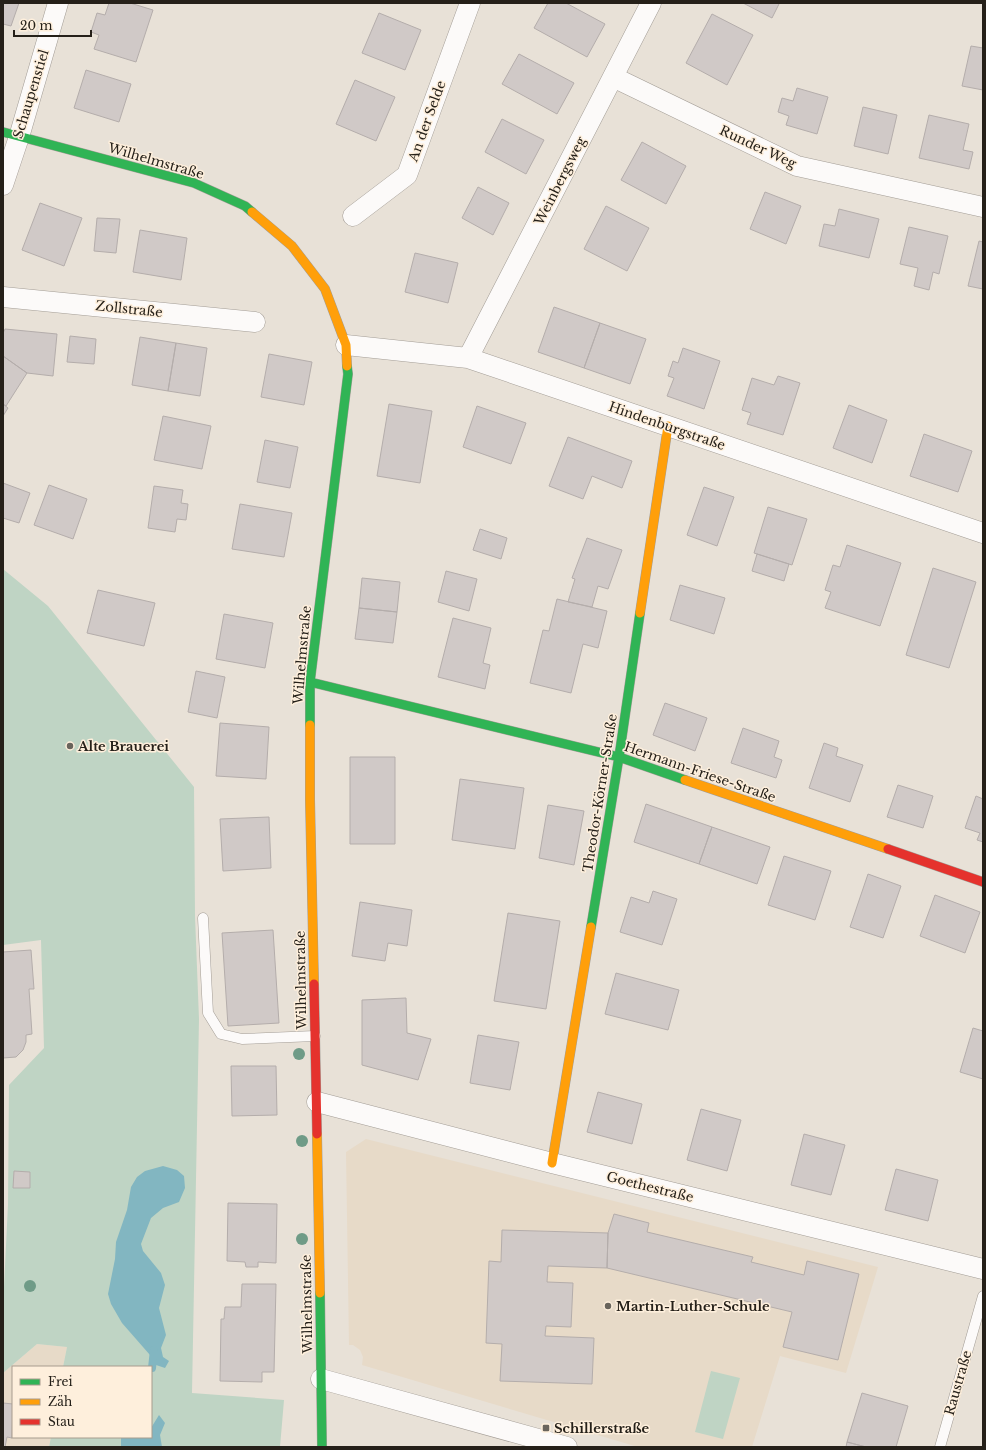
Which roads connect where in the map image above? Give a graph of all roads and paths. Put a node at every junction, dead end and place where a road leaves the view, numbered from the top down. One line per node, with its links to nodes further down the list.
1 (58, 3): 5 (street, Schaupenstiel)
2 (470, 3): 8 (street, An der Selde)
3 (651, 3): 4 (street, Weinbergsweg)
4 (613, 77): 7 (street, Runder Weg); 12 (street, Weinbergsweg)
5 (11, 134): 6 (street, Schaupenstiel); 11 (street, Wilhelmstraße)
6 (3, 185)
7 (983, 207)
8 (353, 216)
9 (3, 297): 10 (street, Zollstraße)
10 (255, 322)
11 (346, 345): 12 (street, Hindenburgstraße); 15 (street, Wilhelmstraße)
12 (468, 358): 13 (street, Hindenburgstraße)
13 (668, 426): 14 (street, Hindenburgstraße); 16 (street, Theodor-Körner-Straße)
14 (983, 533)
15 (310, 682): 16 (street, Hermann-Friese-Straße); 19 (street, Wilhelmstraße)
16 (619, 757): 17 (street, Hermann-Friese-Straße); 21 (street, Theodor-Körner-Straße)
17 (983, 882)
18 (203, 918): 19 (lane)
19 (315, 1036): 20 (street, Wilhelmstraße)
20 (317, 1102): 21 (street, Goethestraße); 24 (street, Wilhelmstraße)
21 (552, 1163): 22 (street, Goethestraße)
22 (983, 1269)
23 (983, 1296): 27 (lane, Raustraße)
24 (321, 1379): 25 (street, Wilhelmstraße); 26 (street)
25 (322, 1447)
26 (567, 1447)
27 (940, 1447)

